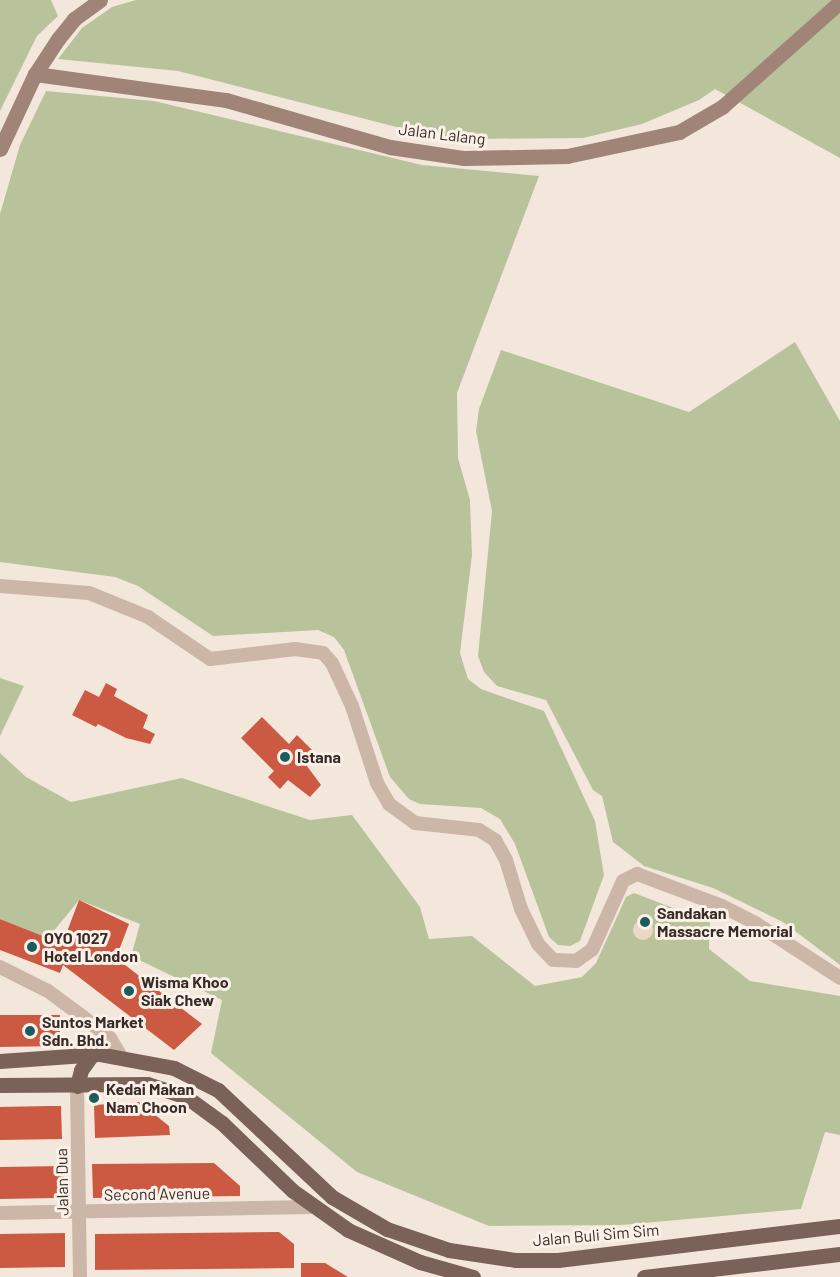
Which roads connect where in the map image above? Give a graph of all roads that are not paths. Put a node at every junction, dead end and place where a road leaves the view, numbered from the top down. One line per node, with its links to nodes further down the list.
1 (100, 0): 3 (street)
2 (840, 2): 3 (street, Jalan Lalang)
3 (35, 74): 4 (street)
4 (0, 149)
5 (0, 586): 7 (street)
6 (0, 967): 9 (street)
7 (840, 978)
8 (92, 1055): 9 (main road, Jalan Buli Sim Sim); 10 (main road, Jalan Buli Sim Sim); 12 (main road)
9 (121, 1056): 16 (main road, Jalan Buli Sim Sim)
10 (0, 1061)
11 (0, 1085): 12 (main road)
12 (77, 1086): 13 (main road); 14 (street, Jalan Dua)
13 (314, 1207): 14 (street, Second Avenue); 19 (main road)
14 (79, 1212): 15 (street, Second Avenue); 18 (street, Jalan Dua)
15 (0, 1213)
16 (840, 1226)
17 (840, 1254): 20 (main road)
18 (80, 1277)
19 (474, 1277)
20 (644, 1277)

